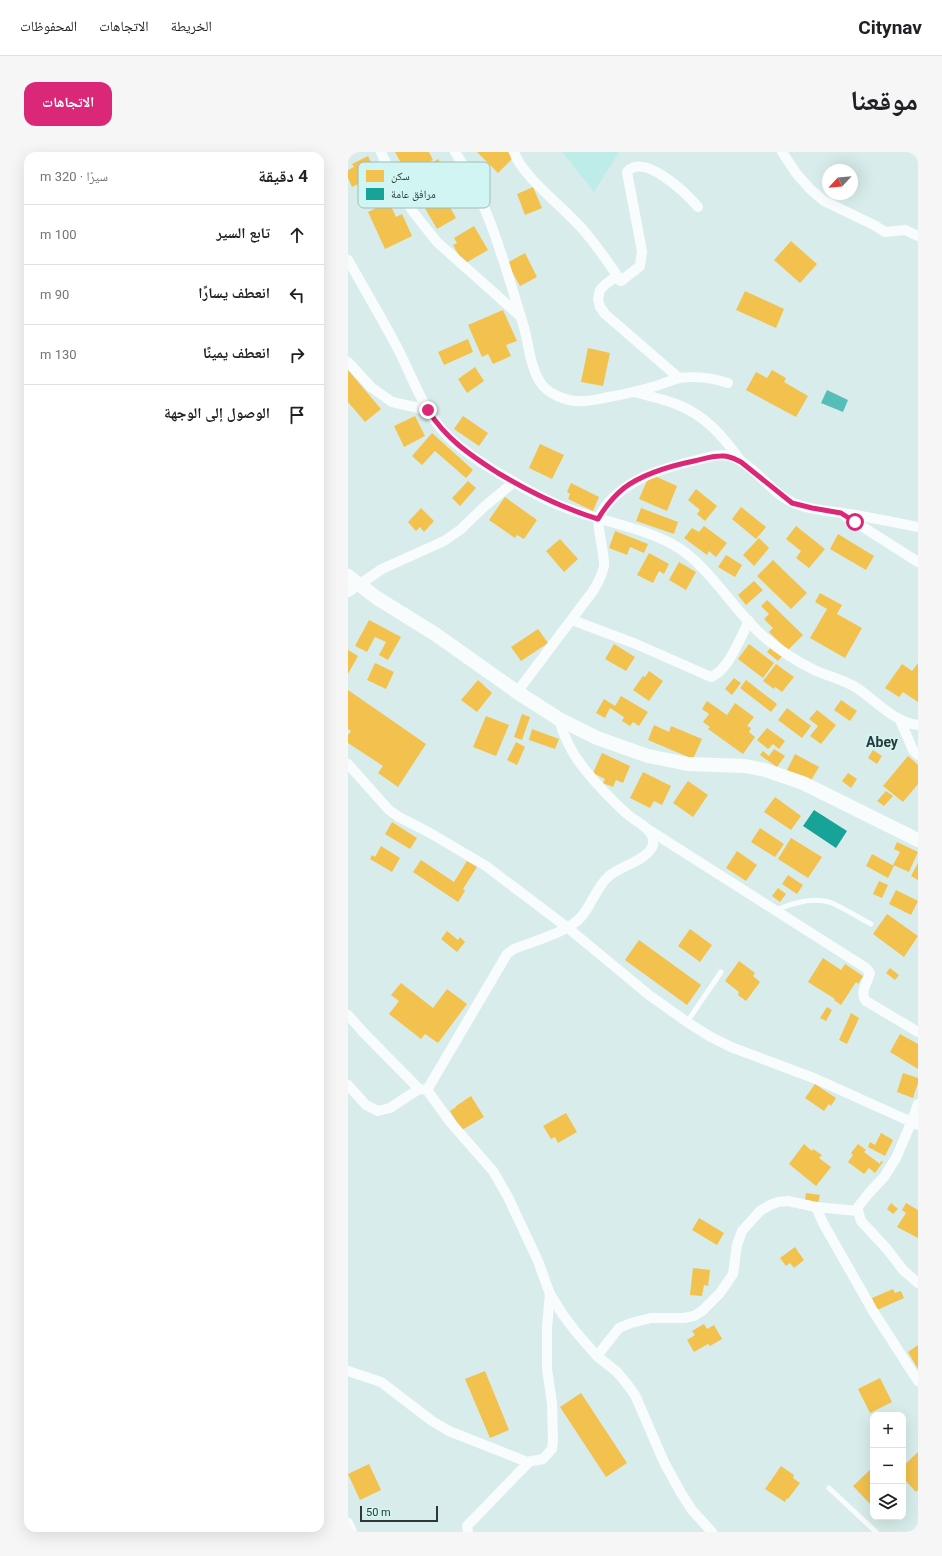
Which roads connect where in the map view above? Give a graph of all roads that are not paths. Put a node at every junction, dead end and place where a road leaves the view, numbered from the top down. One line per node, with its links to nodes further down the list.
1 (381, 152): 5 (street)
2 (455, 152): 6 (street)
3 (514, 152): 12 (street)
4 (782, 152): 10 (street)
5 (385, 162)
6 (461, 162)
7 (698, 207): 12 (street)
8 (411, 208): 13 (street)
9 (484, 208): 13 (street)
10 (918, 236)
11 (348, 260): 18 (street)
12 (621, 281): 15 (street)
13 (520, 316): 17 (street)
14 (348, 362): 18 (street)
15 (679, 378): 16 (street); 17 (street)
16 (728, 383)
17 (635, 392): 19 (street)
18 (428, 410): 20 (street)
19 (741, 462): 21 (street); 22 (street)
20 (514, 482): 22 (street); 25 (street)
21 (841, 513): 23 (street); 24 (street)
22 (598, 519): 26 (street); 27 (street)
23 (918, 527)
24 (918, 562)
25 (352, 584): 28 (main road)
26 (572, 620): 27 (street); 28 (street)
27 (748, 621): 30 (street)
28 (517, 692): 29 (main road)
29 (559, 719): 34 (street); 35 (main road)
30 (900, 720): 31 (street); 32 (street)
31 (918, 725)
32 (918, 755)
33 (348, 764): 38 (street)
34 (645, 827): 36 (street); 38 (street)
35 (918, 840)
36 (776, 910): 37 (lane); 42 (street)
37 (871, 924)
38 (568, 928): 41 (street); 44 (street)
39 (721, 972): 41 (lane)
40 (348, 1015): 44 (street)
41 (687, 1022): 46 (street)
42 (918, 1032)
43 (348, 1085): 44 (street)
44 (423, 1090): 50 (street)
45 (918, 1104): 46 (street)
46 (915, 1124): 48 (street)
47 (816, 1207): 48 (street); 51 (street); 53 (street)
48 (858, 1211): 49 (street)
49 (918, 1283)
50 (550, 1294): 51 (street); 54 (street)
51 (598, 1356): 59 (street)
52 (348, 1372): 54 (street)
53 (918, 1381)
54 (529, 1462): 58 (street)
55 (829, 1488): 60 (lane)
56 (348, 1523): 57 (street)
57 (352, 1532)
58 (468, 1532)
59 (712, 1532)
60 (876, 1532)

